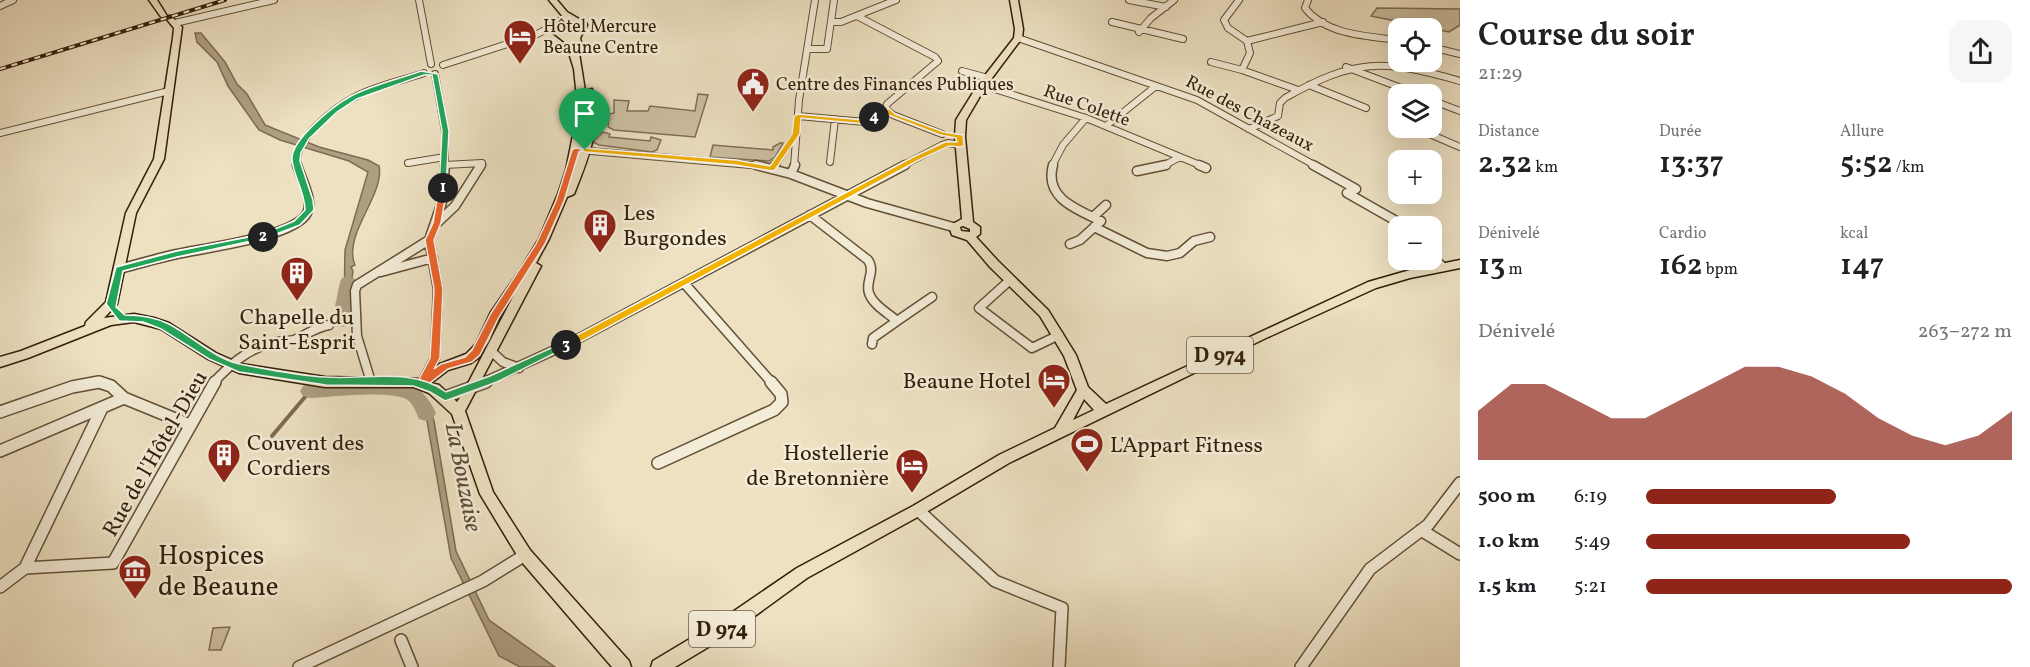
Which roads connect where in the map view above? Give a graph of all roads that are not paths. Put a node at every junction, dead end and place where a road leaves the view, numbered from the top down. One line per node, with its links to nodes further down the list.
1 (153, 0): 21 (main road)
2 (274, 0): 21 (street)
3 (419, 0): 37 (street)
4 (547, 0): 26 (main road)
5 (553, 0): 22 (main road)
6 (815, 0): 18 (street)
7 (834, 0): 19 (street)
8 (896, 0): 15 (street)
9 (1014, 0): 29 (main road)
10 (1129, 0): 17 (street)
11 (1174, 0): 17 (street)
12 (1239, 0): 32 (street)
13 (1308, 0): 25 (street)
14 (9, 1): 16 (street)
15 (884, 2): 20 (street)
16 (0, 6)
17 (1166, 7): 28 (street)
18 (813, 10): 19 (street); 33 (street)
19 (832, 11): 23 (street)
20 (857, 16): 23 (street); 53 (street)
21 (169, 19): 50 (main road)
22 (571, 19): 26 (main road); 27 (main road)
23 (831, 22): 33 (street)
24 (1112, 22): 28 (street)
25 (1323, 22): 31 (street); 32 (street)
26 (556, 29): 27 (main road); 38 (street); 67 (main road)
27 (578, 31): 67 (main road)
28 (1139, 31): 30 (street)
29 (1018, 38): 44 (main road); 48 (street, Rue des Chazeaux)
30 (1182, 39)
31 (1388, 39)
32 (1247, 41): 40 (street)
33 (808, 49): 55 (street)
34 (1442, 49): 35 (street)
35 (1460, 54)
36 (1210, 62): 40 (street)
37 (431, 64): 38 (street); 42 (street)
38 (443, 65): 43 (street)
39 (1346, 67): 45 (street); 46 (street); 47 (street)
40 (1242, 70): 49 (street)
41 (962, 71): 44 (street, Rue Colette)
42 (424, 73): 43 (street); 92 (street)
43 (435, 74): 69 (street)
44 (985, 81): 56 (street, Rue Colette); 64 (main road)
45 (1460, 81)
46 (1391, 84)
47 (1309, 85): 49 (street); 52 (street)
48 (1156, 86): 58 (street); 59 (street, Rue des Chazeaux)
49 (1298, 90): 59 (street)
50 (169, 91): 60 (street); 92 (main road)
51 (1442, 104): 54 (street)
52 (1366, 108)
53 (887, 111): 57 (street); 62 (street)
54 (1460, 111)
55 (798, 116): 57 (street); 61 (street)
56 (1086, 118): 58 (street, Rue Colette); 80 (street)
57 (835, 119): 70 (street)
58 (1106, 126): 68 (street, Rue Colette)
59 (1249, 129): 79 (street, Rue des Chazeaux)
60 (0, 133)
61 (796, 134): 73 (street); 75 (street)
62 (942, 134): 64 (street); 65 (street)
63 (1439, 138): 66 (street)
64 (960, 141): 65 (street); 82 (main road)
65 (948, 143): 76 (street)
66 (1460, 147)
67 (580, 150): 73 (street); 104 (main road); 104 (main road)
68 (1180, 157): 72 (street, Rue Colette); 74 (street)
69 (445, 161): 71 (street); 81 (street); 81 (street)
70 (830, 162)
71 (408, 163)
72 (1206, 168)
73 (772, 169): 75 (street)
74 (1137, 171)
75 (791, 174): 76 (street)
76 (846, 196): 78 (street); 83 (street)
77 (1106, 205): 80 (street)
78 (810, 215): 95 (street); 99 (street)
79 (1388, 216)
80 (1092, 217): 84 (street)
81 (437, 223): 87 (street)
82 (968, 223): 83 (main road); 85 (main road)
83 (953, 227): 85 (main road)
84 (1094, 227): 86 (street); 88 (street)
85 (970, 237): 94 (main road)
86 (1210, 237)
87 (429, 240): 89 (street); 93 (street)
88 (1070, 244)
89 (433, 258): 93 (street); 111 (street)
90 (1460, 264): 91 (main road, D 974)
91 (1443, 267): 118 (main road, D 974)
92 (119, 269): 97 (main road)
93 (376, 274): 110 (street)
94 (1010, 280): 102 (main road); 102 (street)
95 (684, 283): 108 (street); 123 (street)
96 (932, 297): 99 (street)
97 (111, 304): 98 (main road); 101 (main road)
98 (122, 318): 101 (main road); 106 (main road)
99 (897, 321): 103 (street)
100 (329, 326): 106 (street, Rue de l'Hôtel-Dieu)
101 (84, 330): 105 (main road)
102 (1059, 335): 113 (main road)
103 (872, 344)
104 (485, 350): 107 (main road); 108 (street); 111 (main road)
105 (0, 362)
106 (235, 366): 110 (main road); 120 (street, Rue de l'Hôtel-Dieu)
107 (482, 368): 109 (street); 112 (main road)
108 (519, 368): 109 (street)
109 (494, 379): 112 (street)
110 (370, 382): 111 (main road)
111 (422, 383): 114 (main road)
112 (472, 388): 114 (street); 117 (main road)
113 (1083, 390): 118 (main road); 121 (main road)
114 (445, 397): 117 (main road)
115 (124, 398): 116 (street); 119 (street); 120 (street)
116 (102, 408): 122 (street); 129 (street)
117 (458, 411): 128 (main road)
118 (1104, 411): 121 (main road, D 974)
119 (0, 412)
120 (190, 425): 129 (street, Rue de l'Hôtel-Dieu)
121 (1061, 430): 125 (main road, D 974)
122 (0, 451)
123 (658, 463)
124 (1460, 483): 126 (street)
125 (918, 510): 135 (main road, D 974); 136 (street)
126 (1421, 530): 127 (street); 137 (street)
127 (1460, 554)
128 (525, 555): 132 (street); 134 (main road)
129 (25, 568): 130 (street)
130 (1, 584)
131 (401, 640): 133 (street)
132 (299, 667)
133 (412, 667)
134 (623, 667)
135 (659, 667)
136 (1059, 667)
137 (1301, 667)

